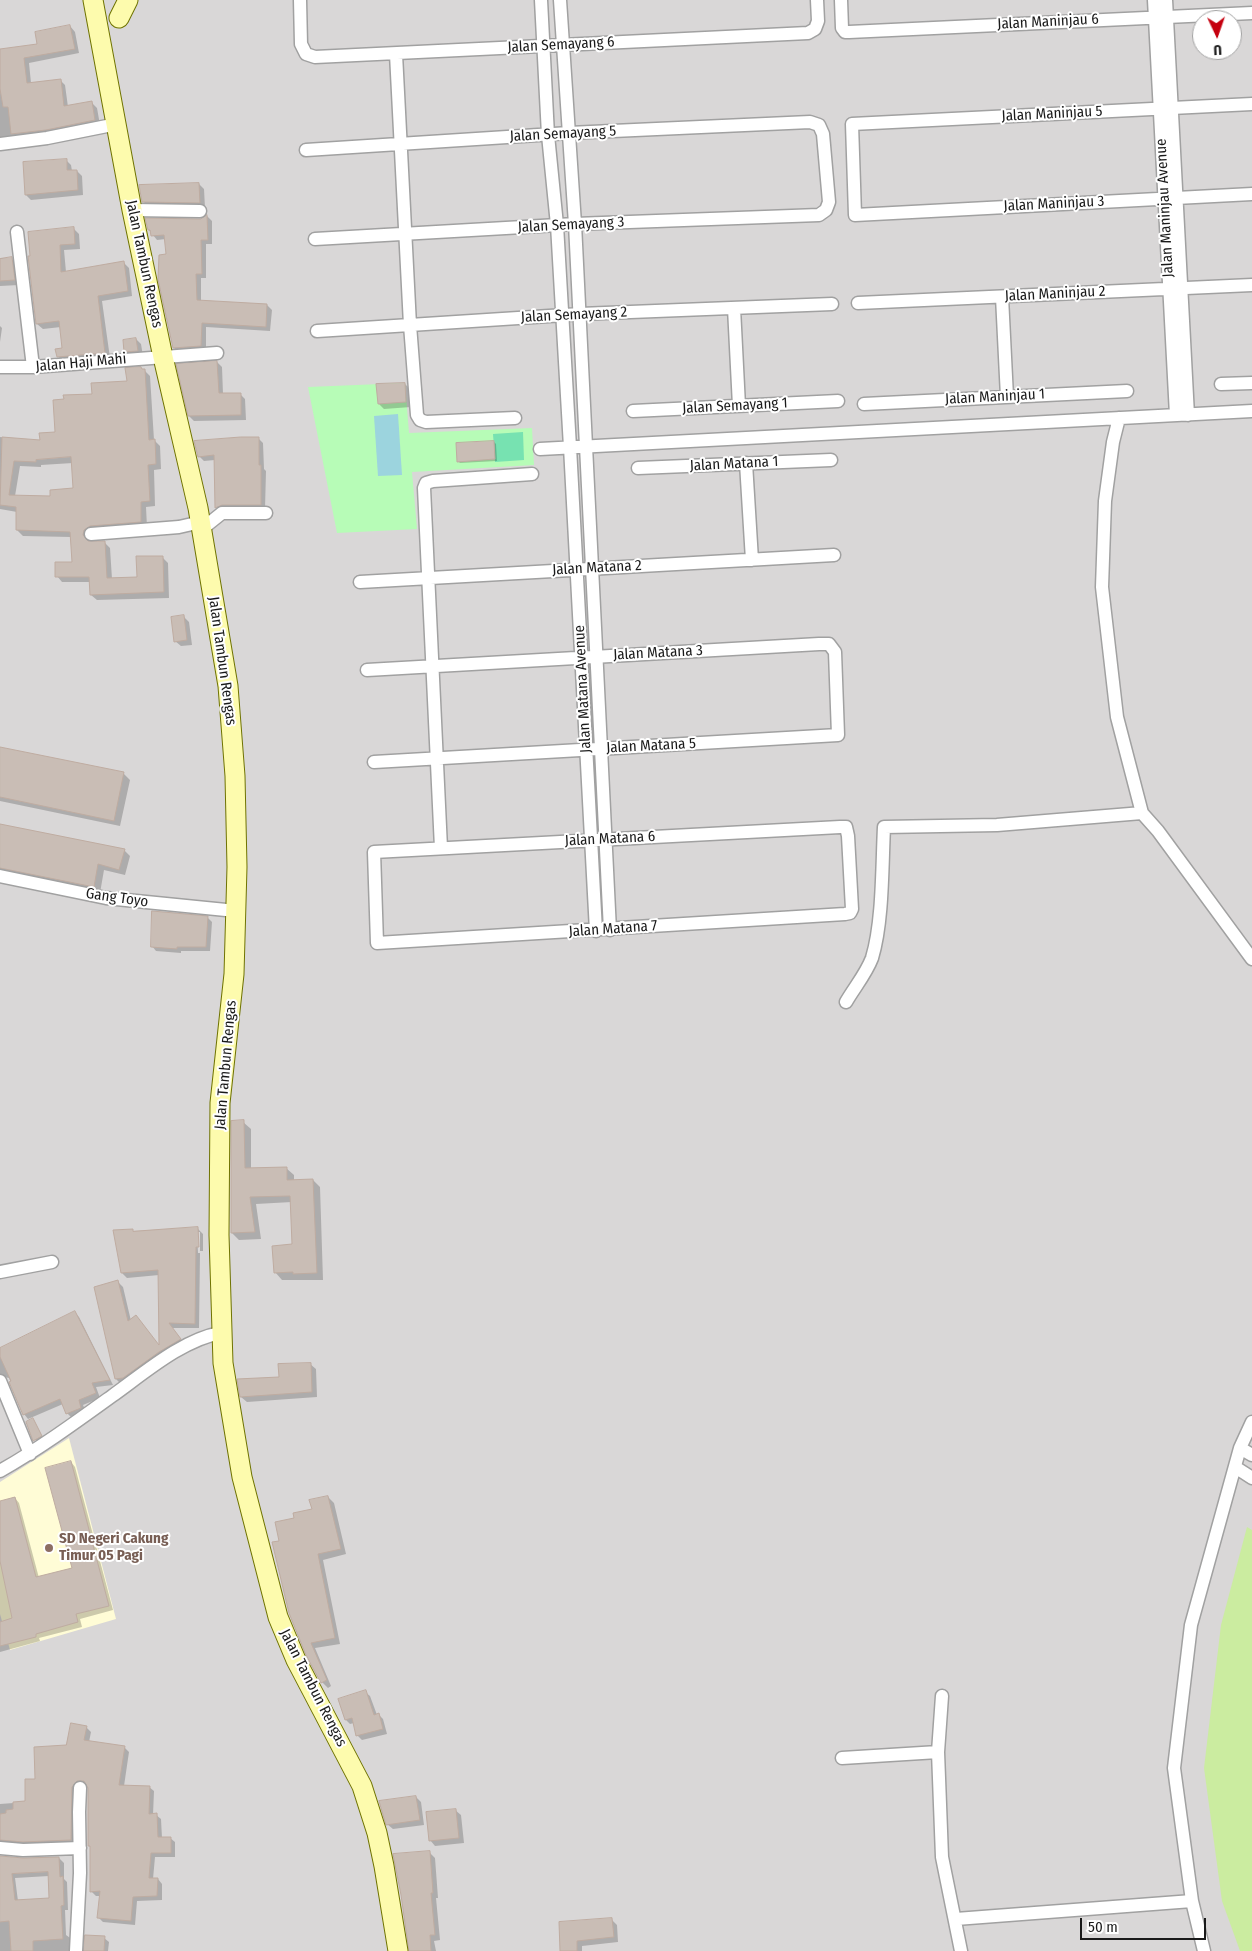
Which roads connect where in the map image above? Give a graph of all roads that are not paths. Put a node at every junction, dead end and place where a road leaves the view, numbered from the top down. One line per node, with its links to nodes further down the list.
1 (93, 0): 18 (street, Jalan Tambun Rengas)
2 (128, 0): 12 (street)
3 (300, 0): 15 (street, Jalan Semayang 6)
4 (542, 0): 13 (street, Jalan Matana Avenue)
5 (560, 0): 14 (street, Jalan Matana Avenue)
6 (817, 0): 14 (street, Jalan Semayang 6)
7 (841, 0): 11 (street, Jalan Maninjau 6)
8 (1154, 0): 11 (street, Jalan Maninjau Avenue)
9 (1166, 0): 11 (street, Jalan Maninjau Avenue)
10 (1252, 13): 11 (street, Jalan Maninjau 6)
11 (1161, 17): 17 (street, Jalan Maninjau Avenue)
12 (119, 18)
13 (543, 45): 14 (street, Jalan Semayang 6); 15 (street, Jalan Semayang 6); 20 (street, Jalan Matana Avenue)
14 (563, 45): 19 (street, Jalan Matana Avenue)
15 (396, 54): 22 (street)
16 (1252, 104): 17 (street, Jalan Maninjau 5)
17 (1166, 108): 25 (street, Jalan Maninjau Avenue); 29 (street, Jalan Maninjau 5)
18 (110, 126): 21 (street); 26 (street, Jalan Tambun Rengas)
19 (569, 134): 20 (street, Jalan Semayang 5); 27 (street, Jalan Semayang 5); 30 (street, Jalan Matana Avenue)
20 (548, 135): 22 (street, Jalan Semayang 5); 31 (street, Jalan Matana Avenue)
21 (0, 144)
22 (401, 144): 23 (street, Jalan Semayang 5); 33 (street)
23 (306, 150)
24 (1252, 194): 25 (street, Jalan Maninjau 3)
25 (1170, 198): 29 (street, Jalan Maninjau 3); 36 (street, Jalan Maninjau Avenue)
26 (132, 210): 28 (street); 46 (street, Jalan Tambun Rengas)
27 (826, 210): 30 (street, Jalan Semayang 3)
28 (200, 211)
29 (855, 215)
30 (576, 224): 31 (street, Jalan Semayang 3); 41 (street, Jalan Matana Avenue)
31 (557, 225): 33 (street, Jalan Semayang 3); 42 (street, Jalan Matana Avenue)
32 (17, 232): 48 (street)
33 (405, 234): 34 (street, Jalan Semayang 3); 43 (street)
34 (315, 239)
35 (1252, 285): 36 (street, Jalan Maninjau 2)
36 (1175, 289): 37 (street, Jalan Maninjau 2); 58 (street, Jalan Maninjau Avenue)
37 (1002, 297): 38 (street, Jalan Maninjau 2); 52 (street)
38 (858, 303)
39 (832, 304): 40 (street, Jalan Semayang 2)
40 (734, 308): 41 (street, Jalan Semayang 2); 55 (street)
41 (580, 314): 42 (street, Jalan Semayang 2); 61 (street, Jalan Matana Avenue)
42 (562, 316): 43 (street, Jalan Semayang 2); 62 (street, Jalan Matana Avenue)
43 (410, 325): 44 (street, Jalan Semayang 2); 59 (street)
44 (317, 330)
45 (217, 353): 46 (street, Jalan Haji Mahi)
46 (157, 357): 48 (street, Jalan Haji Mahi); 69 (street, Jalan Tambun Rengas)
47 (0, 366): 48 (street, Jalan Haji Mahi)
48 (33, 368)
49 (1252, 383): 50 (street)
50 (1222, 384)
51 (1127, 391): 52 (street, Jalan Maninjau 1)
52 (1007, 397): 54 (street, Jalan Maninjau 1)
53 (838, 401): 55 (street, Jalan Semayang 1)
54 (864, 404)
55 (739, 406): 57 (street, Jalan Semayang 1)
56 (1252, 411): 58 (street)
57 (633, 412)
58 (1182, 415): 60 (street)
59 (515, 418)
60 (1119, 418): 61 (street); 86 (street)
61 (587, 446): 62 (street); 73 (street, Jalan Matana Avenue)
62 (570, 447): 63 (street); 74 (street, Jalan Matana Avenue)
63 (540, 449)
64 (831, 460): 65 (street, Jalan Matana 1)
65 (746, 463): 66 (street, Jalan Matana 1); 72 (street)
66 (638, 468)
67 (532, 474): 75 (street)
68 (266, 513): 69 (street)
69 (199, 525): 70 (street); 91 (street, Jalan Tambun Rengas)
70 (91, 534)
71 (834, 555): 72 (street, Jalan Matana 2)
72 (752, 560): 73 (street, Jalan Matana 2)
73 (593, 568): 74 (street, Jalan Matana 2); 77 (street, Jalan Matana Avenue)
74 (577, 570): 75 (street, Jalan Matana 2); 78 (street, Jalan Matana Avenue)
75 (428, 578): 76 (street, Jalan Matana 2); 79 (street)
76 (360, 582)
77 (597, 656): 78 (street, Jalan Matana 3); 81 (street, Jalan Matana 3); 82 (street, Jalan Matana Avenue)
78 (581, 657): 79 (street, Jalan Matana 3); 83 (street, Jalan Matana Avenue)
79 (432, 666): 80 (street, Jalan Matana 3); 84 (street)
80 (367, 670)
81 (838, 735): 82 (street, Jalan Matana 5)
82 (602, 748): 83 (street, Jalan Matana 5); 87 (street, Jalan Matana Avenue)
83 (586, 750): 84 (street, Jalan Matana 5); 88 (street, Jalan Matana Avenue)
84 (437, 758): 85 (street, Jalan Matana 5); 89 (street)
85 (374, 762)
86 (1142, 813): 96 (street); 97 (street)
87 (606, 838): 88 (street, Jalan Matana 6); 92 (street, Jalan Matana 6); 93 (street, Jalan Matana Avenue)
88 (591, 840): 89 (street, Jalan Matana 6); 94 (street, Jalan Matana Avenue)
89 (442, 848): 95 (street, Jalan Matana 6)
90 (0, 876): 91 (street, Gang Toyo)
91 (230, 911): 100 (street, Jalan Tambun Rengas)
92 (850, 913): 93 (street, Jalan Matana 7)
93 (610, 930): 94 (street, Jalan Matana 7)
94 (596, 931): 95 (street, Jalan Matana 7)
95 (377, 943)
96 (1252, 959)
97 (846, 1002)
98 (52, 1262): 99 (street)
99 (0, 1272)
100 (213, 1335): 104 (street); 118 (street, Jalan Tambun Rengas)
101 (0, 1381): 104 (street)
102 (1252, 1422): 103 (street)
103 (1240, 1448): 105 (street); 106 (street)
104 (30, 1454): 107 (street)
105 (1252, 1456)
106 (1235, 1467): 108 (street); 115 (street)
107 (0, 1471)
108 (1252, 1478)
109 (942, 1696): 110 (street)
110 (938, 1752): 111 (street); 116 (street)
111 (842, 1758)
112 (80, 1788): 114 (street)
113 (0, 1848): 114 (street)
114 (80, 1848): 117 (street)
115 (1192, 1901): 116 (street); 120 (street)
116 (956, 1919): 119 (street)
117 (76, 1951)
118 (398, 1951)
119 (962, 1951)
120 (1204, 1951)

